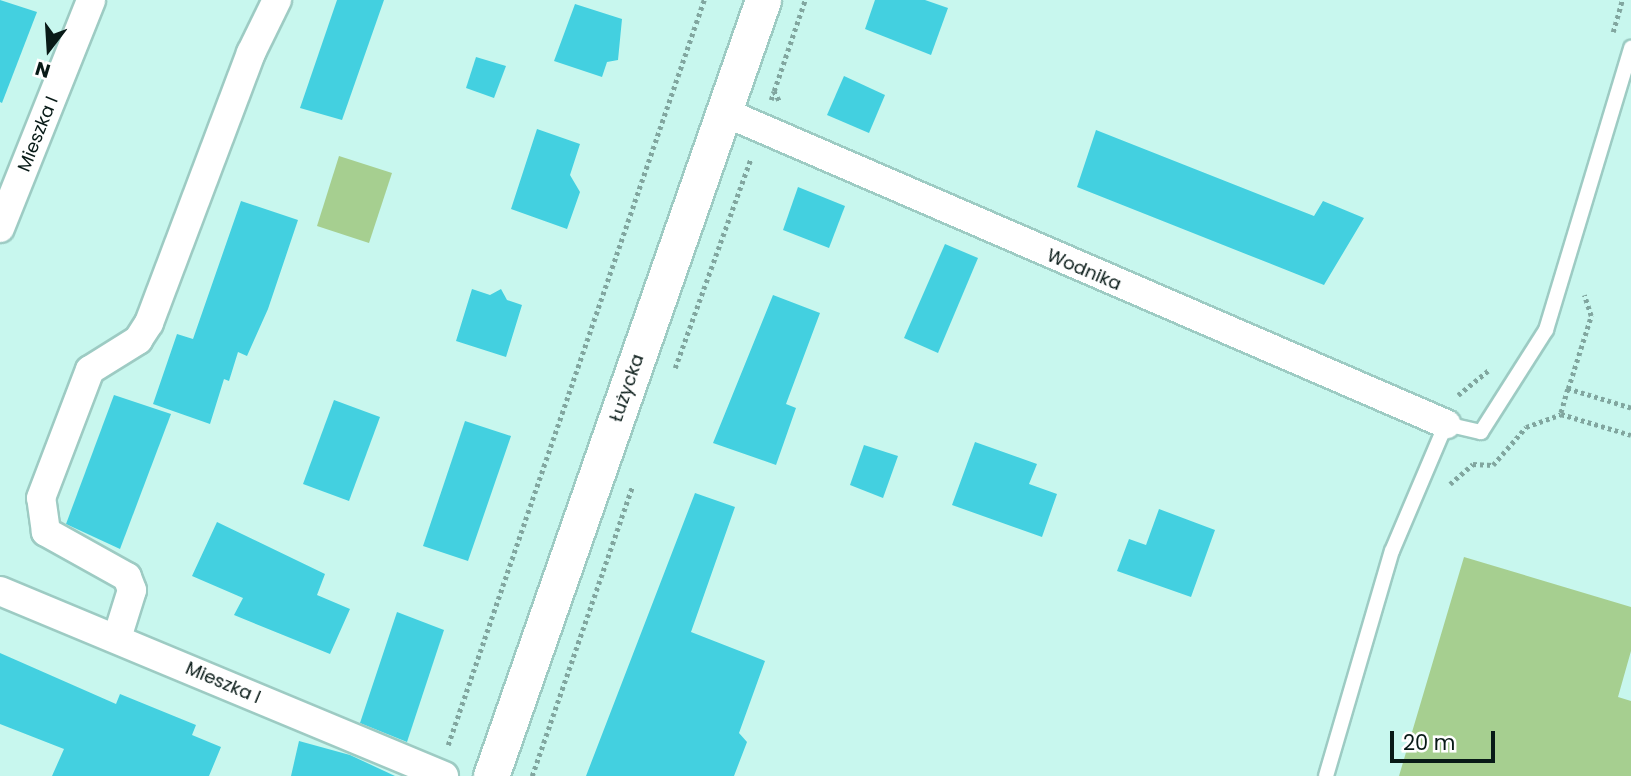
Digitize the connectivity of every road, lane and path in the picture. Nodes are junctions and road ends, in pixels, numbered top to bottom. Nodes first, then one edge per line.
1 (91, 0) edge
2 (277, 0) edge
3 (704, 0) edge
4 (763, 0) edge
5 (805, 0) edge
6 (1622, 0) edge
7 (1610, 40) dead end
8 (1631, 48) edge
9 (774, 91) junction
10 (785, 108) dead end
11 (724, 112) junction
12 (762, 126) junction
13 (761, 155) dead end
14 (751, 158) junction
15 (0, 228) edge
16 (1583, 281) dead end
17 (1495, 361) dead end
18 (672, 374) dead end
19 (1569, 389) junction
20 (1452, 397) dead end
21 (1631, 408) edge
22 (1561, 414) junction
23 (1446, 424) junction
24 (1631, 435) edge
25 (636, 478) dead end
26 (1445, 489) dead end
27 (0, 591) edge
28 (117, 638) junction
29 (441, 775) edge
30 (491, 776) edge
31 (532, 776) edge
32 (1326, 776) edge

1 - 15 street, Mieszka I
2 - 28 street
3 - 29 path
4 - 11 street, Łużycka
5 - 9 path
6 - 7 path
8 - 23 lane
9 - 10 path
9 - 12 path
11 - 12 street, Wodnika
11 - 30 street, Łużycka
12 - 14 path
12 - 23 street, Wodnika
13 - 14 path
14 - 18 path
16 - 19 path
17 - 20 path
19 - 21 path
19 - 22 path
22 - 24 path
22 - 26 path
23 - 32 lane
25 - 31 path
27 - 28 street, Mieszka I
28 - 29 street, Mieszka I

